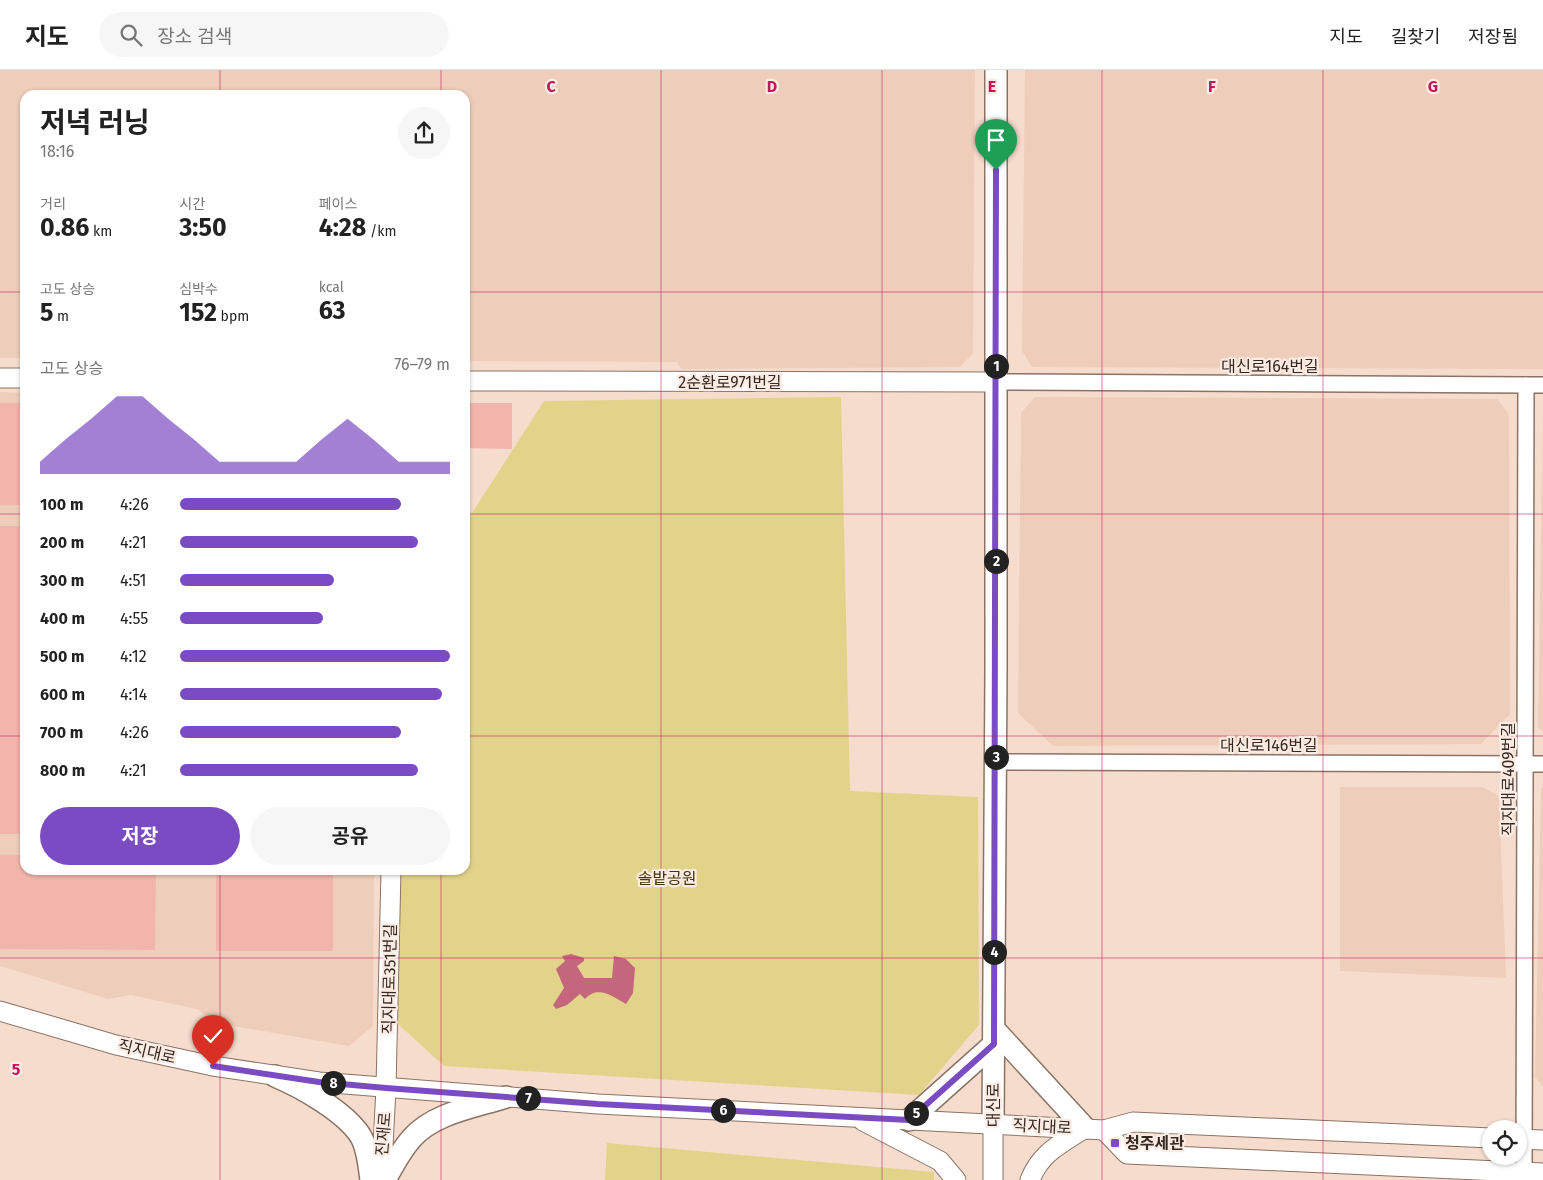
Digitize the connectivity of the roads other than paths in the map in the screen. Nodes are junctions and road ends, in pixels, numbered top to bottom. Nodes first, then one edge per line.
1 (996, 70) edge
2 (0, 378) edge
3 (20, 378) edge
4 (470, 381) edge
5 (996, 382) junction
6 (1526, 385) junction
7 (1543, 385) edge
8 (996, 762) junction
9 (1526, 764) junction
10 (1543, 764) edge
11 (391, 875) edge
12 (0, 1010) edge
13 (994, 1037) junction
14 (276, 1076) junction
15 (386, 1088) junction
16 (506, 1097) junction
17 (852, 1117) junction
18 (909, 1120) junction
19 (1521, 1120) edge
20 (993, 1124) junction
21 (1095, 1129) junction
22 (1482, 1138) edge
23 (1527, 1140) edge
24 (1543, 1140) edge
25 (1523, 1165) edge
26 (1524, 1173) junction
27 (1543, 1173) edge
28 (372, 1180) edge
29 (377, 1180) edge
30 (385, 1180) edge
31 (956, 1180) edge
32 (992, 1180) edge
33 (1030, 1180) edge

1 - 5 main road, 대신로
2 - 3 street
4 - 5 street, 2순환로971번길
5 - 6 street, 대신로164번길
5 - 8 main road, 대신로
6 - 7 street, 대신로164번길
6 - 9 street, 직지대로409번길
8 - 9 street, 대신로146번길
8 - 13 main road, 대신로
9 - 10 street, 대신로146번길
9 - 19 street, 직지대로409번길
11 - 15 street, 직지대로351번길
12 - 14 street, 직지대로
13 - 18 main road
13 - 20 main road, 대신로
13 - 21 main road
14 - 15 street, 직지대로
14 - 28 main road
15 - 16 street, 직지대로
15 - 29 street, 진재로
16 - 17 street, 직지대로
16 - 30 main road
17 - 18 street, 직지대로
17 - 31 street
18 - 20 street, 직지대로
20 - 21 street, 직지대로
20 - 32 street, 대신로
21 - 22 street, 직지대로
21 - 26 street
21 - 33 street
23 - 24 street
25 - 26 street, 직지대로409번길
26 - 27 street

